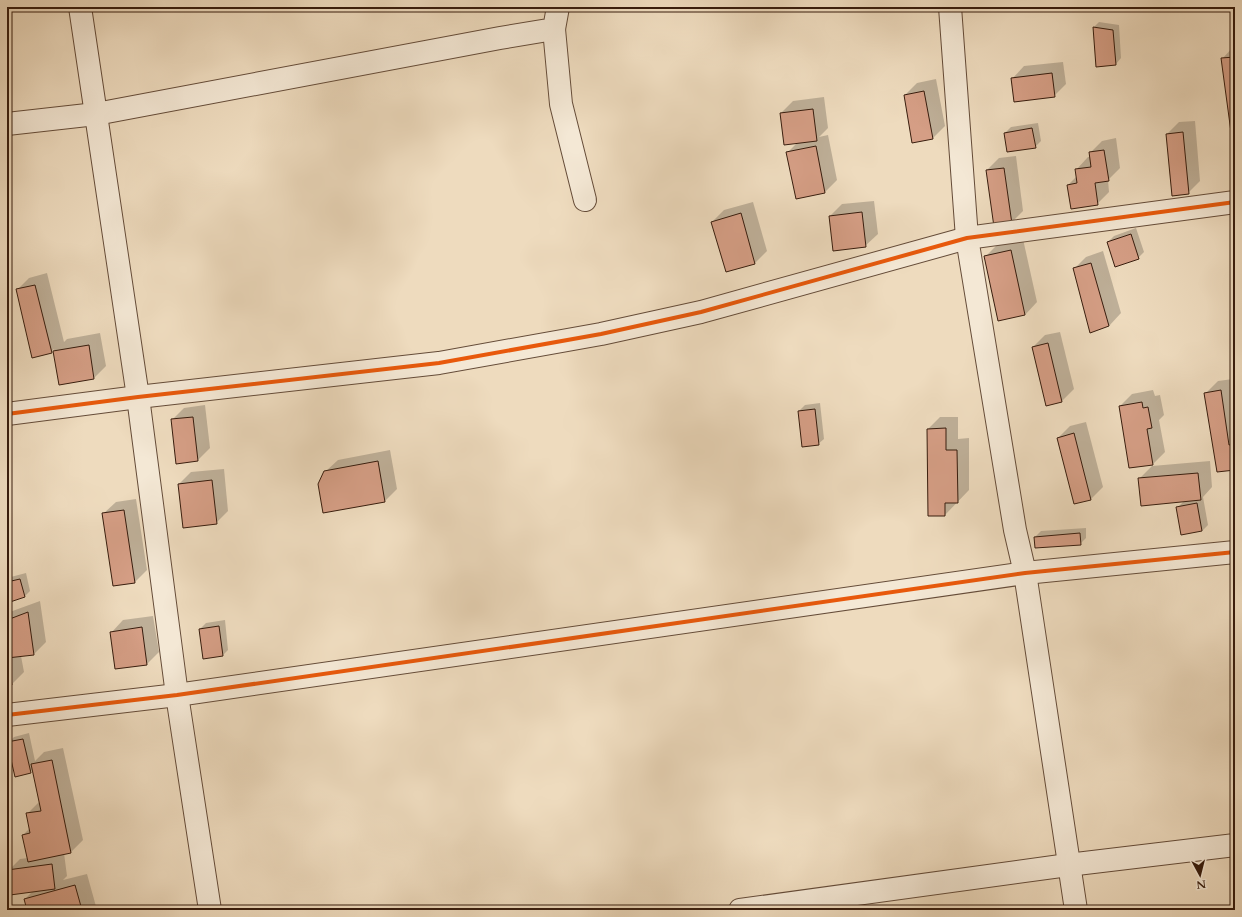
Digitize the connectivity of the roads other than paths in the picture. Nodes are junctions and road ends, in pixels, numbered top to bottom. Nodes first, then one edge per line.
1 (80, 7) edge
2 (558, 7) edge
3 (950, 7) edge
4 (554, 29) junction
5 (96, 114) junction
6 (7, 124) edge
7 (585, 200) dead end
8 (1235, 202) edge
9 (967, 238) junction
10 (138, 397) junction
11 (7, 414) edge
12 (1235, 552) edge
13 (1025, 573) junction
14 (177, 695) junction
15 (7, 715) edge
16 (1235, 845) edge
17 (1068, 865) junction
18 (210, 910) edge
19 (740, 910) edge
20 (1076, 910) edge

1 - 5 street
2 - 4 street
3 - 9 street
4 - 5 street
4 - 7 street
5 - 6 street
5 - 10 street
8 - 9 street
9 - 10 street
9 - 13 street
10 - 11 street
10 - 14 street
12 - 13 street
13 - 14 street
13 - 17 street
14 - 15 street
14 - 18 street
16 - 17 street
17 - 19 street
17 - 20 street

